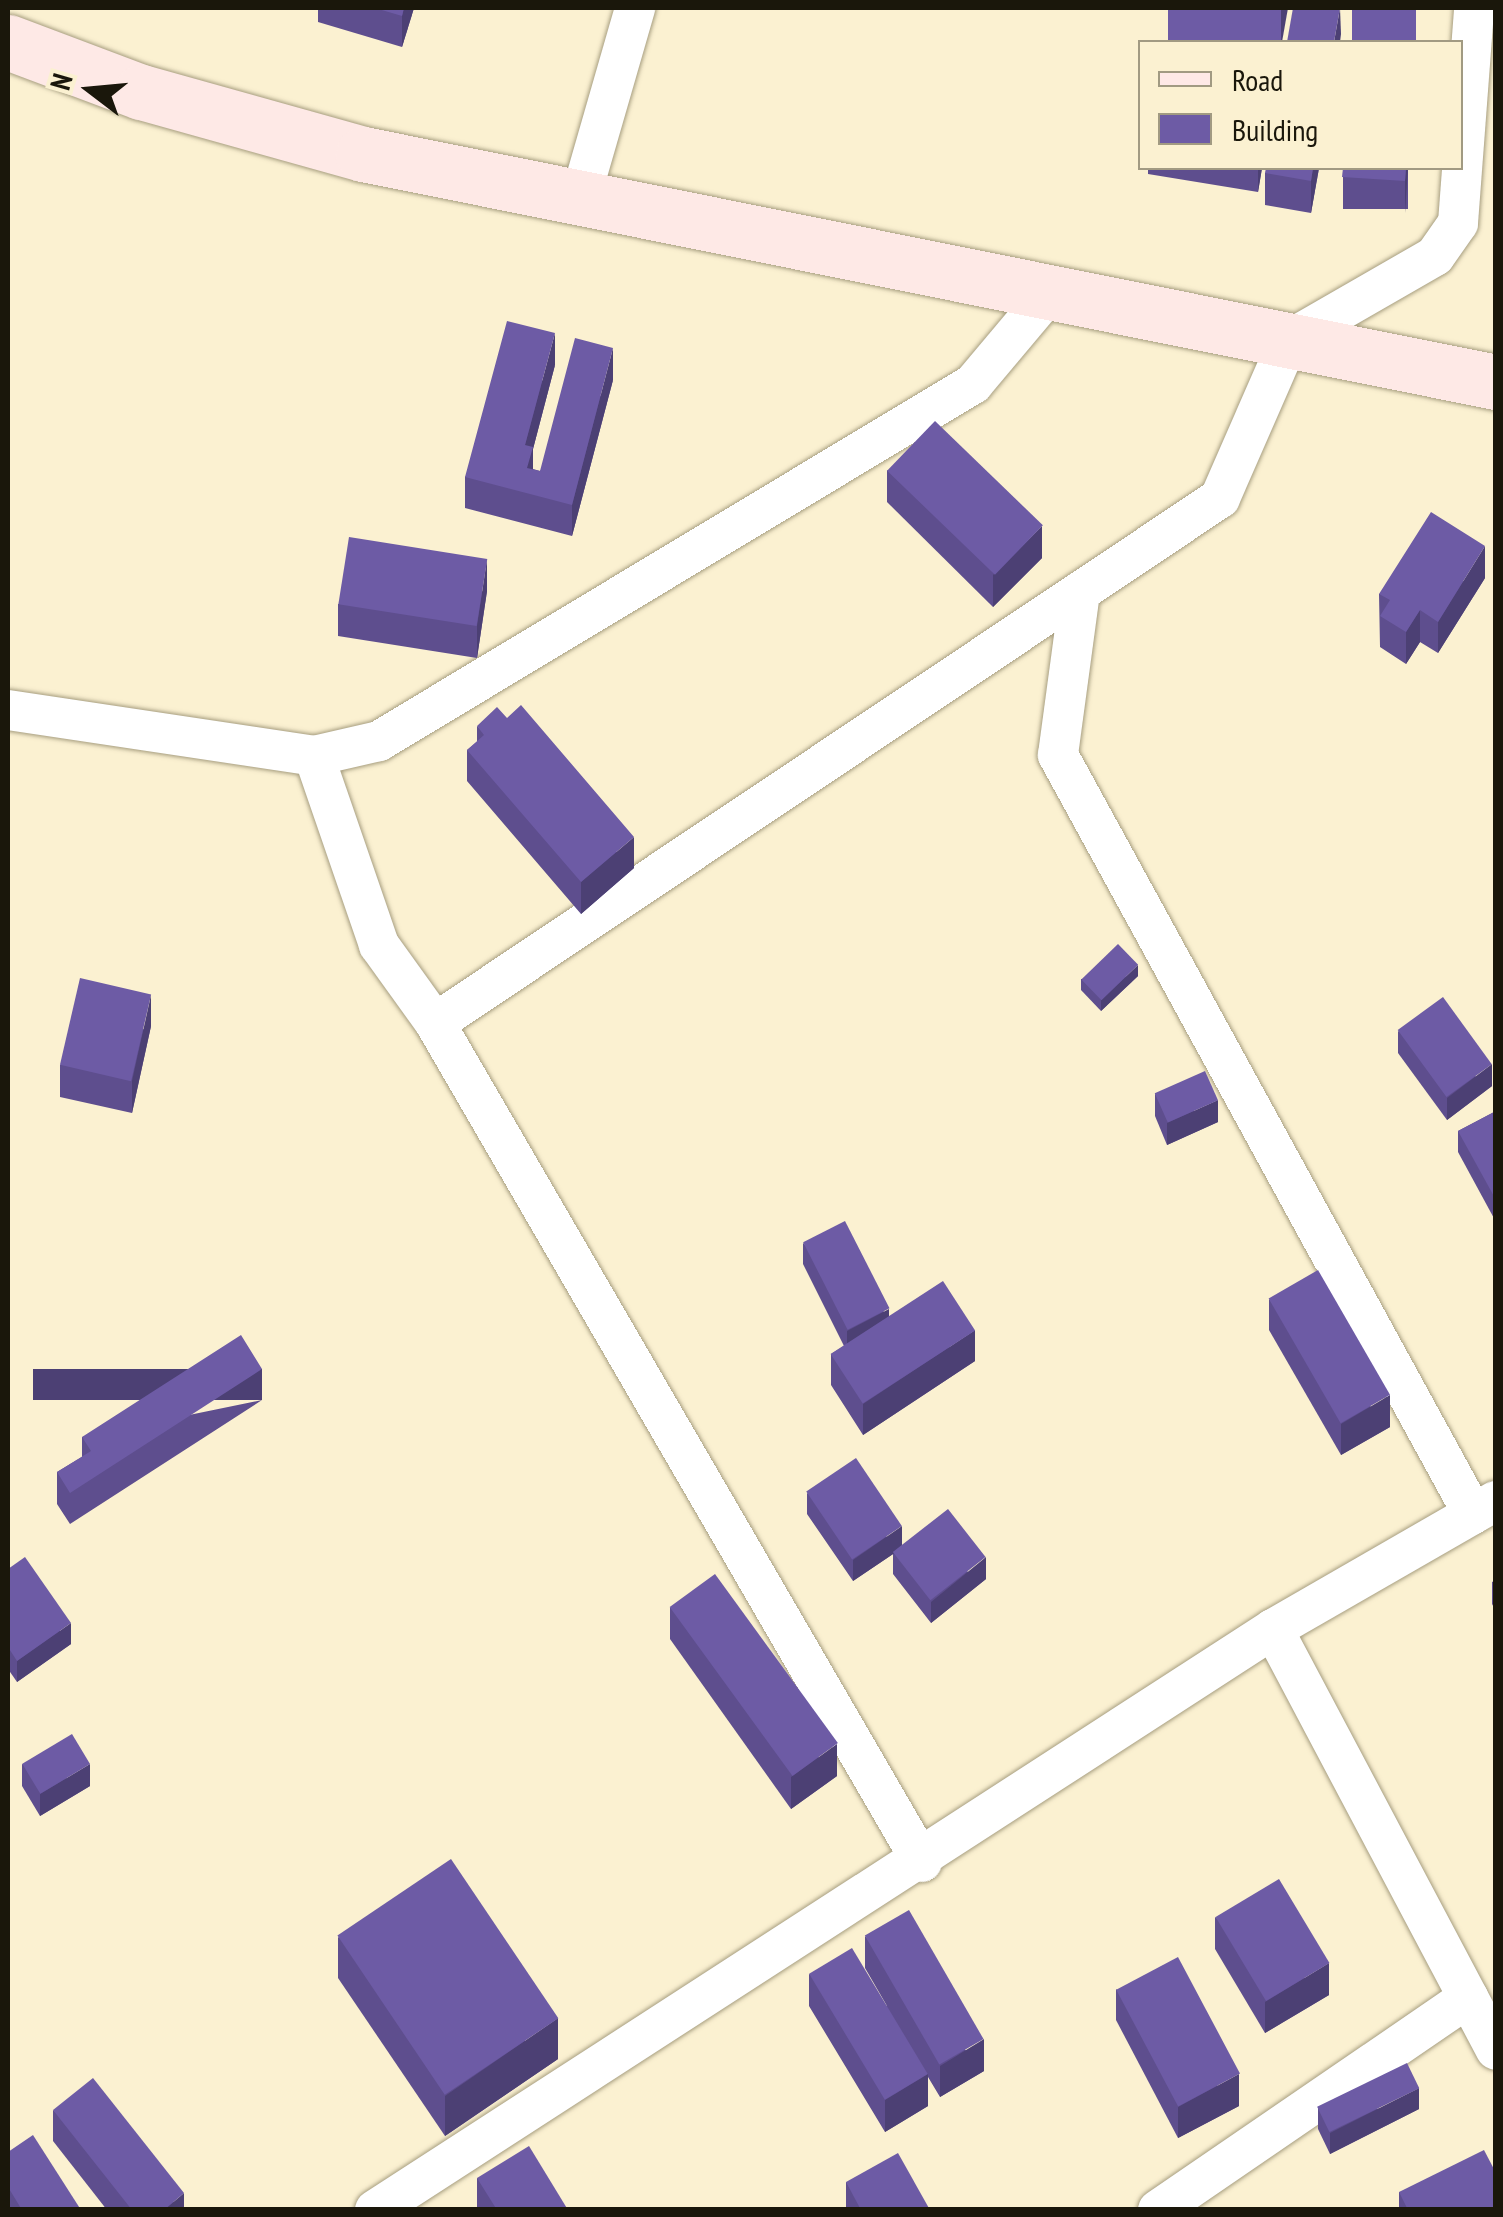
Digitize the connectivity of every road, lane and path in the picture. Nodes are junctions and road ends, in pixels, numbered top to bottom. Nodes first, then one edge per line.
1 (635, 8) edge
2 (1474, 8) edge
3 (8, 42) edge
4 (1463, 156) edge
5 (1462, 170) edge
6 (580, 199) junction
7 (1048, 295) junction
8 (1289, 340) junction
9 (1496, 382) edge
10 (1080, 592) junction
11 (8, 710) edge
12 (314, 756) junction
13 (435, 1022) junction
14 (1484, 1508) edge
15 (1273, 1629) junction
16 (922, 1862) junction
17 (1468, 1998) junction
18 (1496, 2050) edge
19 (375, 2210) edge
20 (1158, 2210) edge

1 - 6 street
2 - 4 street
3 - 6 street
5 - 8 street
6 - 7 street
7 - 8 street
7 - 12 street
8 - 9 street
8 - 10 street
10 - 13 street
10 - 14 street
11 - 12 street
12 - 13 street
13 - 16 street
14 - 15 street
15 - 16 street
15 - 17 street
16 - 19 street
17 - 18 street
17 - 20 street

